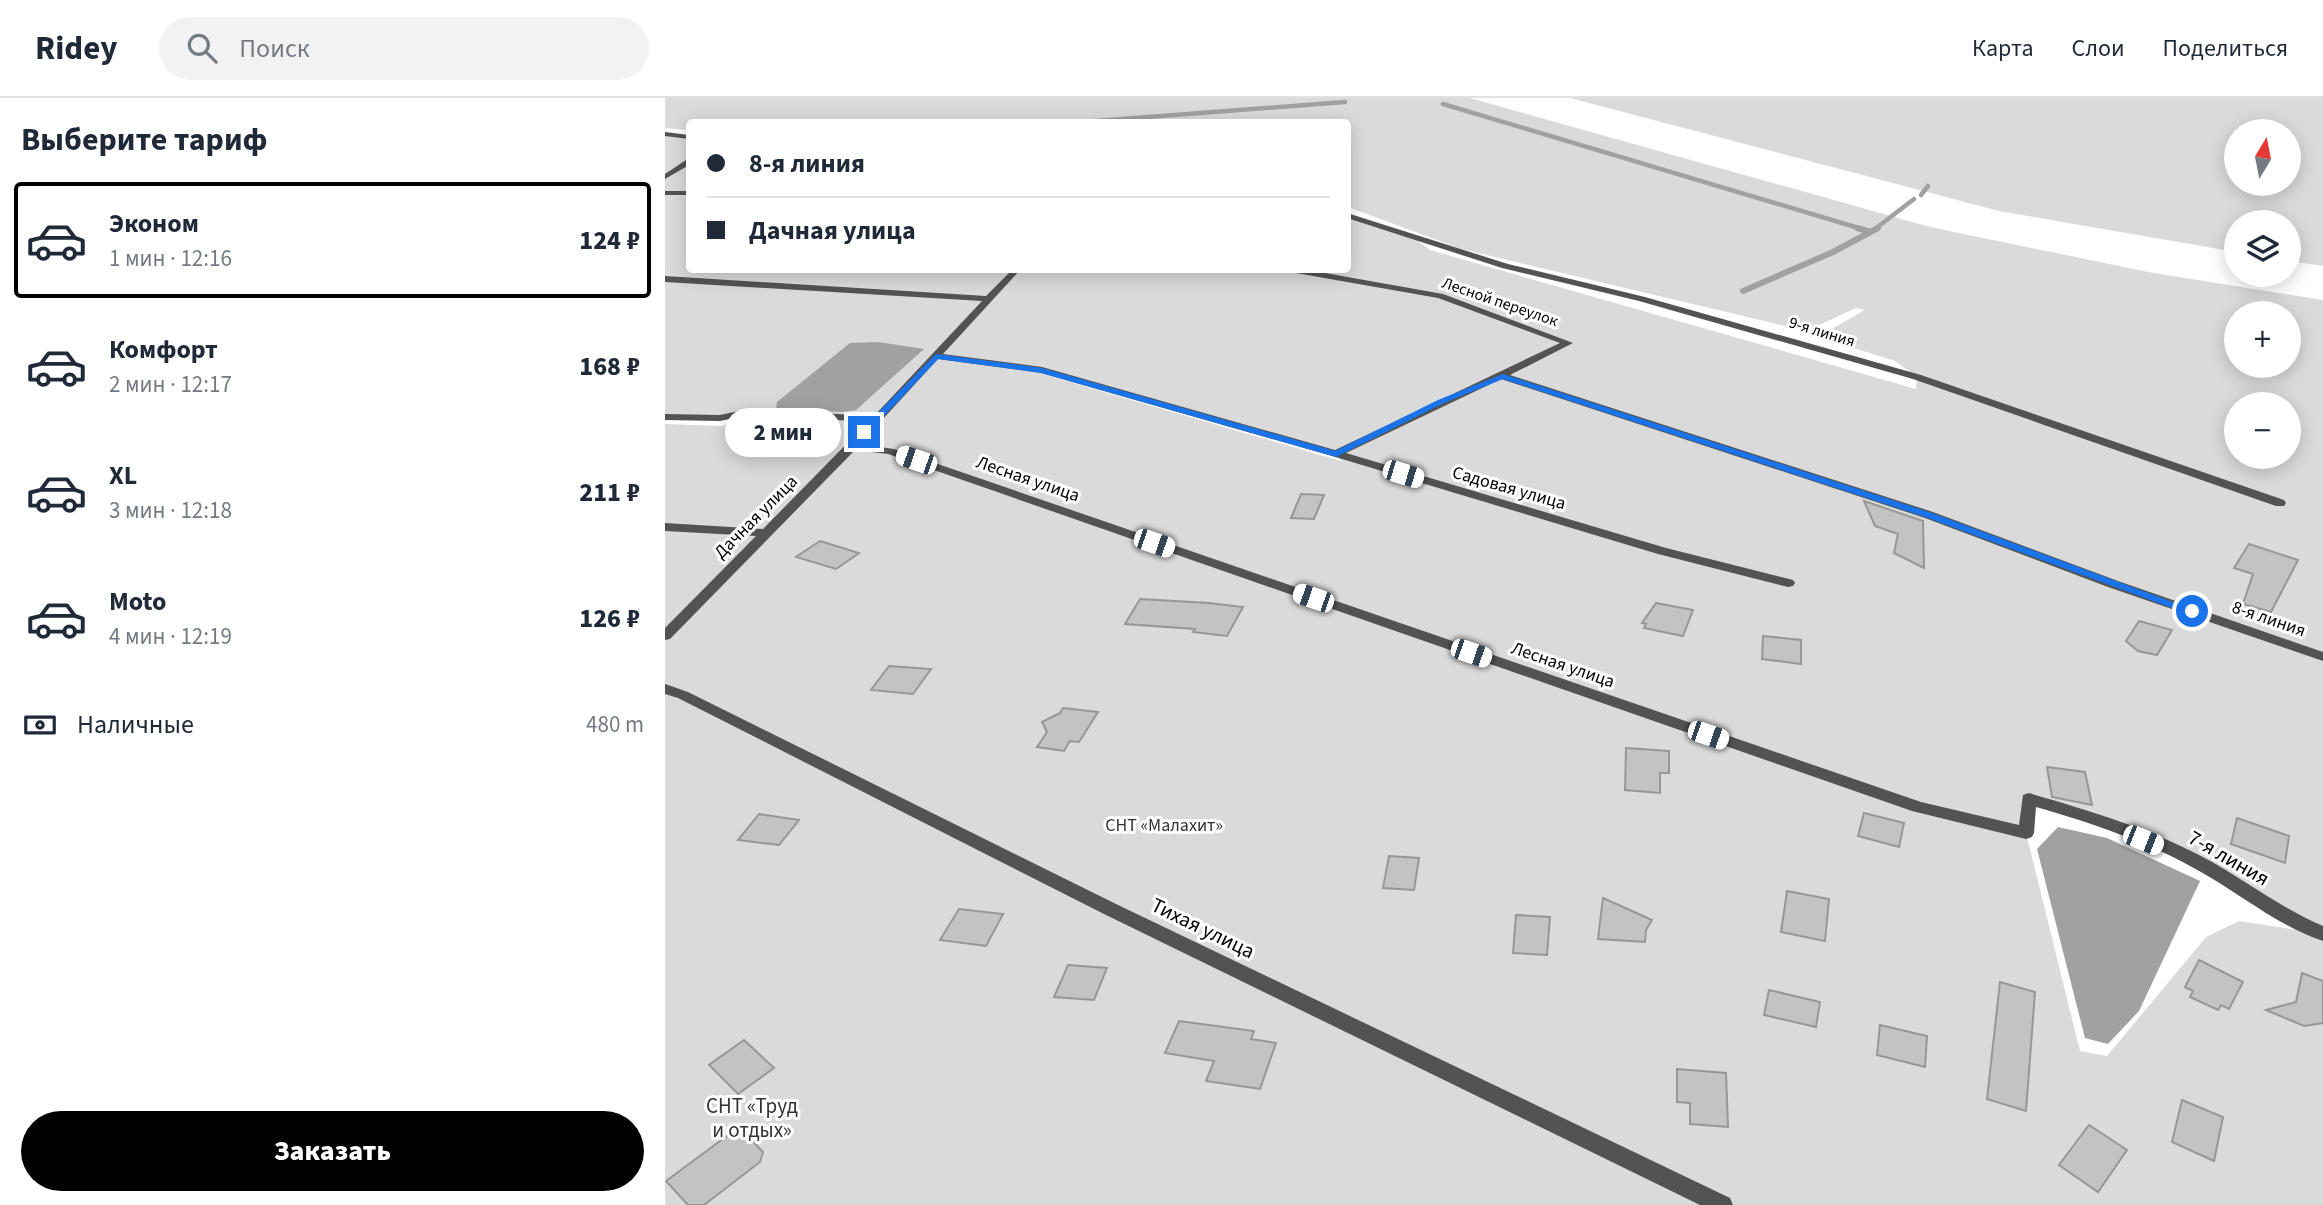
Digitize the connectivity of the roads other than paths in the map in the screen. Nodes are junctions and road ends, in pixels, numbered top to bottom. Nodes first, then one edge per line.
1 (665, 134) edge
2 (686, 137) edge
3 (686, 164) edge
4 (665, 177) edge
5 (665, 193) edge
6 (686, 193) edge
7 (1351, 216) edge
8 (1013, 273) edge
9 (1313, 273) edge
10 (665, 279) edge
11 (987, 299) junction
12 (936, 356) junction
13 (1503, 376) junction
14 (665, 417) edge
15 (876, 419) junction
16 (852, 446) junction
17 (1336, 454) junction
18 (2280, 503) dead end
19 (665, 527) edge
20 (765, 533) junction
21 (1788, 583) dead end
22 (665, 636) edge
23 (2323, 657) edge
24 (665, 689) edge
25 (2029, 799) joint
26 (2323, 934) edge
27 (1722, 1205) edge

1 - 2 street
3 - 4 street
5 - 6 street
7 - 18 street, 9-я линия
8 - 11 street, Дачная улица
9 - 13 street, Лесной переулок
10 - 11 street
11 - 12 street, Дачная улица
12 - 15 street, Дачная улица
12 - 17 street, Садовая улица
13 - 17 street
13 - 23 street, 8-я линия
14 - 15 street
15 - 16 street, Дачная улица
16 - 20 street, Дачная улица
16 - 25 street, Лесная улица
17 - 21 street, Садовая улица
19 - 20 street
20 - 22 street, Дачная улица
24 - 27 street, Тихая улица
25 - 26 street, 7-я линия

